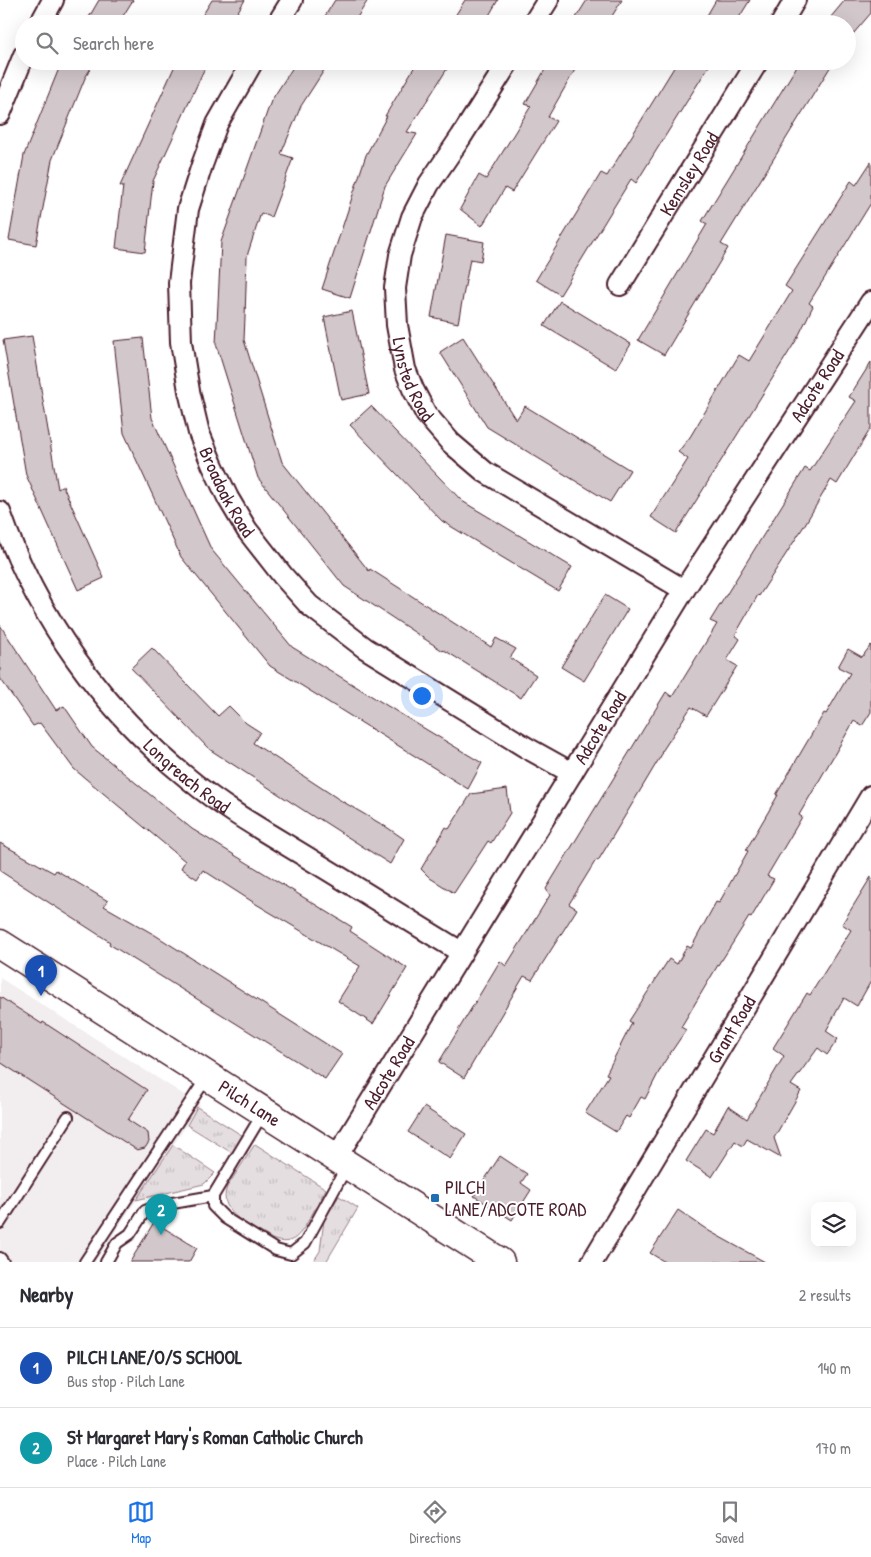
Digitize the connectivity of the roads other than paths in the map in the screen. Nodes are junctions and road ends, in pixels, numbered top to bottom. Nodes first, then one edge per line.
1 (53, 0) edge
2 (292, 0) edge
3 (548, 0) edge
4 (796, 0) edge
5 (45, 15) edge
6 (283, 15) edge
7 (538, 15) edge
8 (787, 15) edge
9 (18, 70) edge
10 (248, 70) edge
11 (503, 70) edge
12 (752, 70) edge
13 (0, 114) edge
14 (620, 285) dead end
15 (871, 302) edge
16 (0, 512) edge
17 (684, 590) junction
18 (572, 773) junction
19 (871, 796) edge
20 (0, 944) edge
21 (461, 952) junction
22 (208, 1076) junction
23 (264, 1112) junction
24 (68, 1117) dead end
25 (341, 1161) junction
26 (213, 1196) junction
27 (0, 1223) edge
28 (0, 1258) edge
29 (3, 1262) edge
30 (85, 1262) edge
31 (106, 1262) edge
32 (500, 1262) edge
33 (592, 1262) edge

1 - 5 street
2 - 6 street
3 - 7 street
4 - 8 street
9 - 13 street
10 - 18 street, Broadoak Road
11 - 17 street, Lynsted Road
12 - 14 street, Kemsley Road
15 - 17 street, Adcote Road
16 - 21 street, Longreach Road
17 - 18 street, Adcote Road
18 - 21 street, Adcote Road
19 - 33 street, Grant Road
20 - 22 street, Pilch Lane
21 - 25 street, Adcote Road
22 - 23 street, Pilch Lane
22 - 30 lane
23 - 25 street, Pilch Lane
23 - 26 lane
24 - 27 lane
25 - 26 lane
25 - 32 street, Pilch Lane
26 - 31 lane
28 - 29 lane

